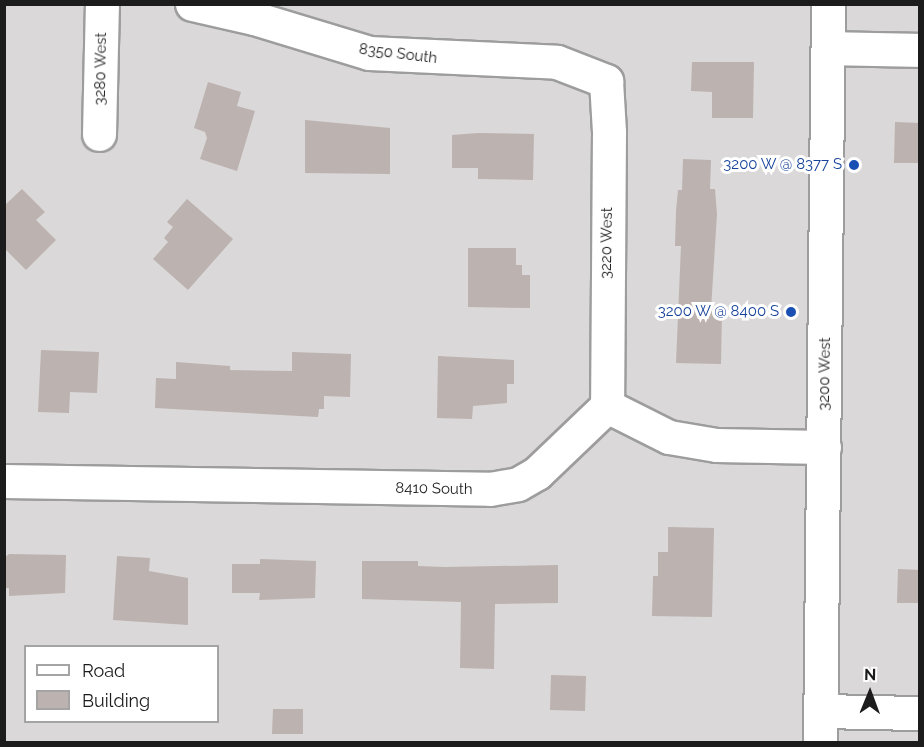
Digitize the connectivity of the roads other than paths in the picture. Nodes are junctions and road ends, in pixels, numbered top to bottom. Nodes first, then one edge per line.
1 (102, 4) edge
2 (192, 4) edge
3 (828, 4) edge
4 (828, 48) junction
5 (920, 50) edge
6 (606, 81) joint
7 (99, 134) dead end
8 (607, 406) junction
9 (824, 447) junction
10 (4, 481) edge
11 (920, 713) edge
12 (821, 727) edge

1 - 7 street, 3280 West
2 - 6 street, 8350 South
3 - 4 street, 3200 West
4 - 5 street
4 - 9 street, 3200 West
6 - 8 street, 3220 West
8 - 9 street
8 - 10 street, 8410 South
9 - 12 street, 3200 West
11 - 12 street

